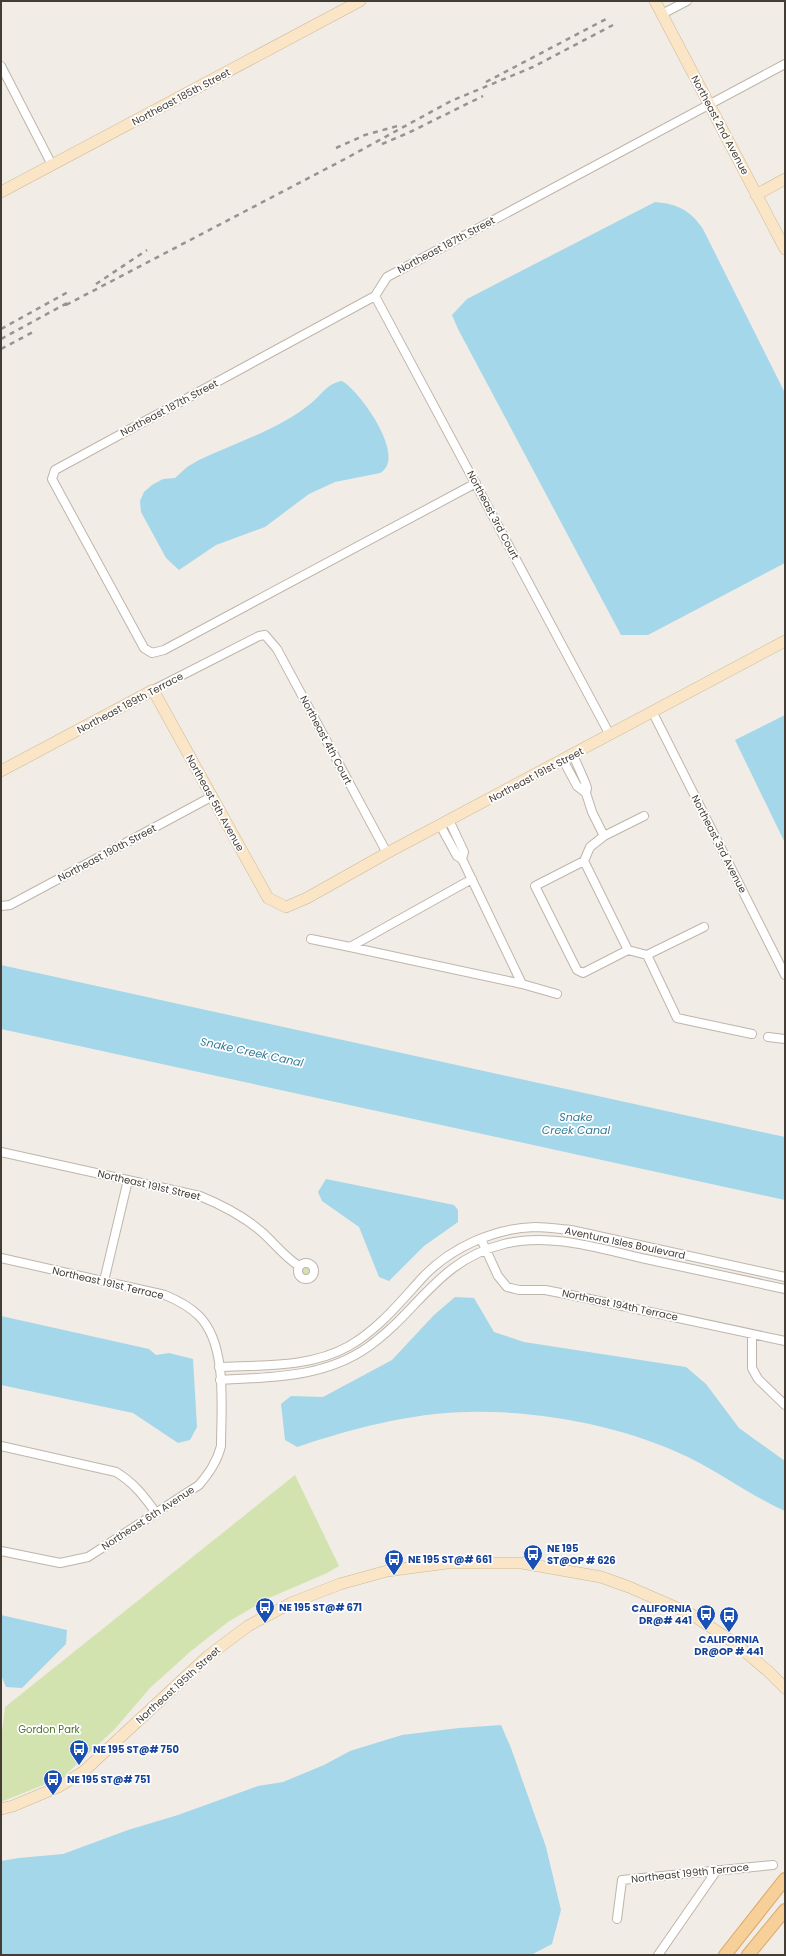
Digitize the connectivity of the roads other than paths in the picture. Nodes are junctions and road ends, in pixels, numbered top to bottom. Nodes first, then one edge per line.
1 (360, 1) edge
2 (655, 1) edge
3 (687, 1) edge
4 (662, 14) junction
5 (785, 64) edge
6 (1, 66) edge
7 (708, 105) junction
8 (52, 165) junction
9 (785, 179) edge
10 (1, 192) edge
11 (756, 195) junction
12 (785, 249) edge
13 (375, 296) junction
14 (476, 483) junction
15 (259, 636) joint
16 (785, 641) edge
17 (153, 690) junction
18 (653, 713) junction
19 (610, 735) junction
20 (573, 755) junction
21 (563, 760) junction
22 (1, 771) edge
23 (586, 793) junction
24 (211, 798) junction
25 (644, 816) dead end
26 (445, 823) junction
27 (604, 836) junction
28 (387, 853) junction
29 (584, 861) junction
30 (472, 879) junction
31 (1, 906) edge
32 (286, 907) joint
33 (704, 927) dead end
34 (311, 939) dead end
35 (350, 947) junction
36 (628, 950) junction
37 (647, 954) junction
38 (785, 975) edge
39 (522, 984) junction
40 (557, 994) dead end
41 (752, 1034) dead end
42 (768, 1037) dead end
43 (785, 1039) edge
44 (1, 1152) edge
45 (128, 1180) junction
46 (481, 1239) junction
47 (486, 1250) junction
48 (1, 1258) edge
49 (299, 1266) dead end
50 (785, 1277) edge
51 (104, 1281) junction
52 (785, 1289) edge
53 (752, 1335) junction
54 (785, 1341) edge
55 (216, 1348) joint
56 (219, 1367) junction
57 (220, 1380) junction
58 (785, 1405) edge
59 (1, 1446) edge
60 (156, 1513) junction
61 (1, 1551) edge
62 (785, 1688) edge
63 (1, 1809) edge
64 (773, 1865) dead end
65 (717, 1870) junction
66 (785, 1879) edge
67 (785, 1910) edge
68 (617, 1919) dead end
69 (658, 1955) edge
70 (725, 1955) edge
71 (748, 1955) edge

1 - 8 street, Northeast 185th Street
2 - 4 street, Northeast 2nd Avenue
3 - 4 street
4 - 7 street, Northeast 2nd Avenue
5 - 7 street, Northeast 187th Street
6 - 8 street
7 - 11 street, Northeast 2nd Avenue
7 - 13 street, Northeast 187th Street
8 - 10 street, Northeast 185th Street
9 - 11 street
11 - 12 street, Northeast 2nd Avenue
13 - 14 street, Northeast 3rd Court
13 - 14 street, Northeast 187th Street
14 - 19 street, Northeast 3rd Court
15 - 17 street, Northeast 189th Terrace
15 - 28 street, Northeast 4th Court
16 - 18 street, Northeast 191st Street
17 - 22 street, Northeast 189th Terrace
17 - 24 street, Northeast 5th Avenue
18 - 19 street, Northeast 191st Street
18 - 38 street, Northeast 3rd Avenue
19 - 20 street, Northeast 191st Street
20 - 21 street, Northeast 191st Street
20 - 23 street
21 - 23 street
21 - 26 street, Northeast 191st Street
23 - 27 street
24 - 31 street, Northeast 190th Street
24 - 32 street, Northeast 5th Avenue
25 - 27 street
26 - 28 street, Northeast 191st Street
26 - 30 street
27 - 29 street
28 - 32 street, Northeast 191st Street
29 - 36 street
29 - 36 street
30 - 35 street
30 - 39 street
33 - 37 street
34 - 35 street
35 - 39 street
36 - 37 street
37 - 41 street
39 - 40 street
42 - 43 street
44 - 45 street, Northeast 191st Street
45 - 49 street, Northeast 191st Street
45 - 51 street
46 - 47 street, Northeast 194th Terrace
46 - 50 street, Aventura Isles Boulevard
46 - 56 street, Aventura Isles Boulevard
47 - 52 street, Aventura Isles Boulevard
47 - 53 street, Northeast 194th Terrace
47 - 57 street, Aventura Isles Boulevard
48 - 51 street, Northeast 191st Terrace
51 - 55 street, Northeast 191st Terrace
53 - 54 street, Northeast 194th Terrace
53 - 58 street
55 - 56 street, Northeast 6th Avenue
56 - 57 street, Northeast 6th Avenue
57 - 60 street, Northeast 6th Avenue
59 - 60 street
60 - 61 street, Northeast 6th Avenue
62 - 63 street, Northeast 195th Street
64 - 65 street, Northeast 199th Terrace
65 - 68 street, Northeast 199th Terrace
65 - 69 street
66 - 70 main road
67 - 71 main road

